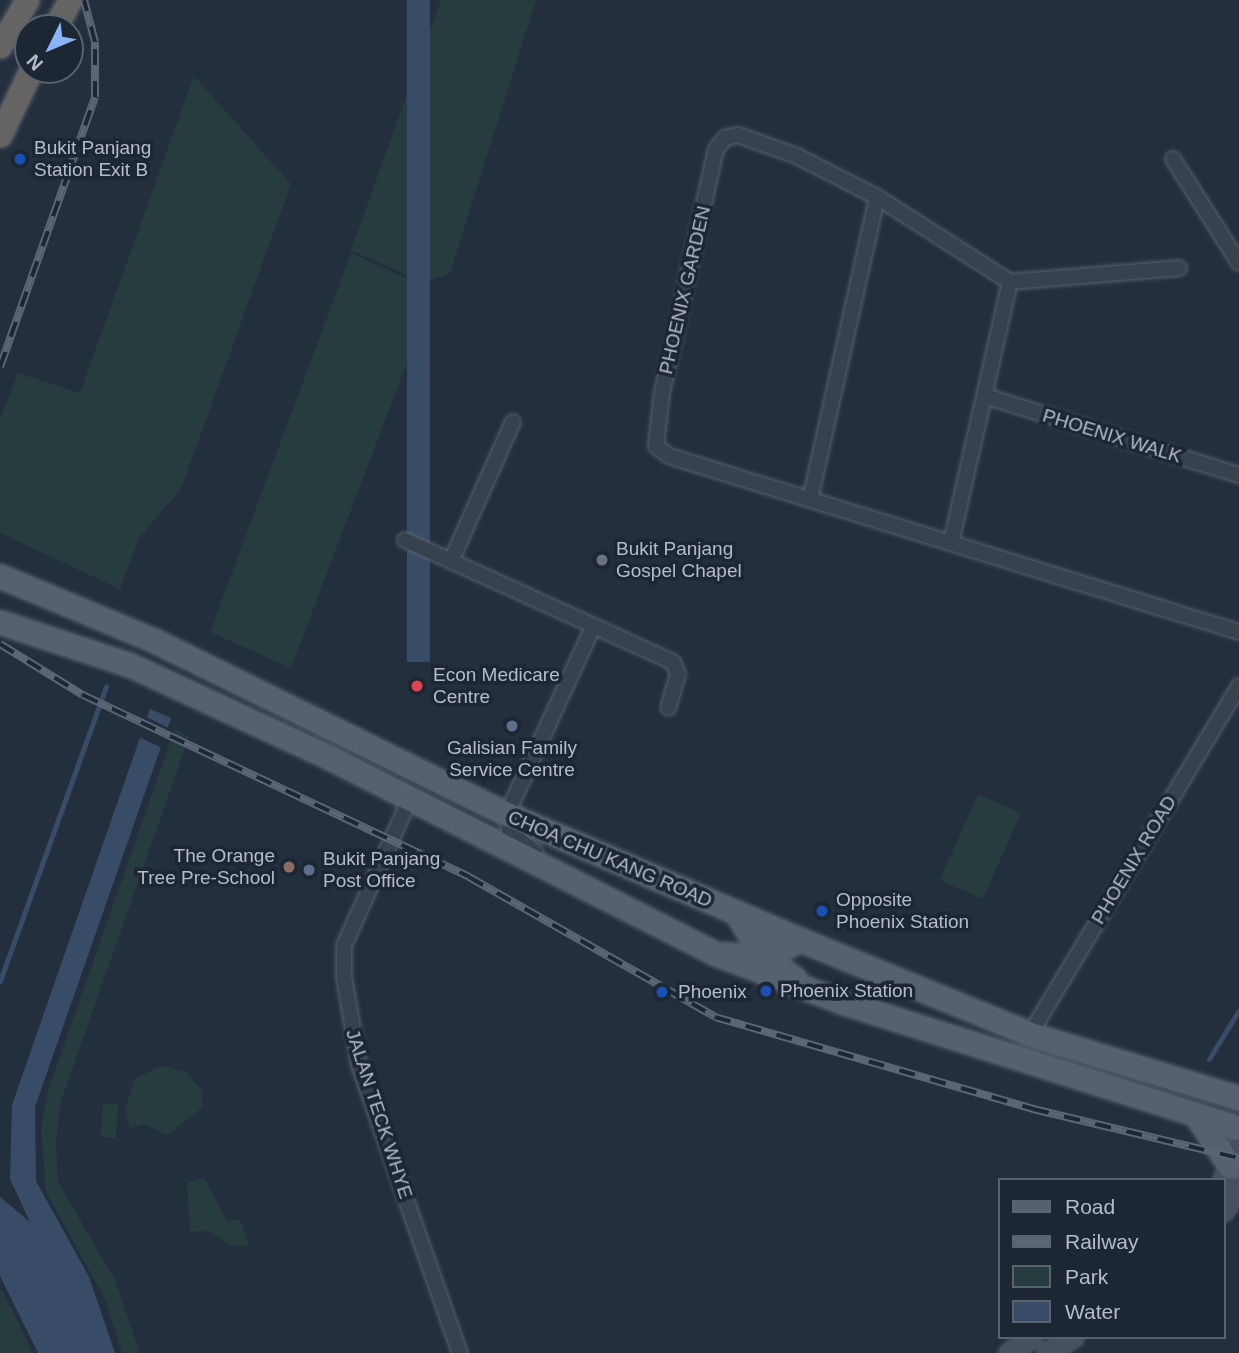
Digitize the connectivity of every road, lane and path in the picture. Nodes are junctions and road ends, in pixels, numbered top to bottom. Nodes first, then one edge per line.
1 (27, 0) edge
2 (0, 46) edge
3 (24, 84) edge
4 (0, 135) edge
5 (1173, 159) dead end
6 (877, 197) junction
7 (1239, 263) edge
8 (1179, 268) dead end
9 (1010, 282) junction
10 (985, 396) junction
11 (513, 422) dead end
12 (1239, 475) edge
13 (810, 500) junction
14 (405, 540) dead end
15 (951, 543) junction
16 (451, 561) junction
17 (0, 576) edge
18 (0, 622) edge
19 (593, 626) junction
20 (1239, 632) edge
21 (1239, 687) edge
22 (668, 708) dead end
23 (411, 796) junction
24 (507, 814) junction
25 (552, 867) junction
26 (733, 912) junction
27 (801, 940) junction
28 (714, 953) junction
29 (805, 988) junction
30 (1030, 1034) junction
31 (1239, 1098) edge
32 (1191, 1110) junction
33 (1239, 1128) edge
34 (1233, 1169) edge
35 (1225, 1203) edge
36 (1029, 1339) edge
37 (1070, 1339) edge
38 (460, 1353) edge
39 (1009, 1353) edge
40 (1047, 1353) edge

1 - 2 highway
3 - 4 highway
5 - 7 street
6 - 9 street, PHOENIX GARDEN
6 - 13 street
6 - 13 street, PHOENIX GARDEN
8 - 9 street
9 - 10 street
10 - 12 street, PHOENIX WALK
10 - 15 street
11 - 16 street
13 - 15 street, PHOENIX GARDEN
14 - 16 street
15 - 20 street, PHOENIX GARDEN
16 - 19 street
17 - 24 main road, CHOA CHU KANG ROAD
18 - 23 main road, CHOA CHU KANG ROAD
19 - 22 street
19 - 24 street
21 - 30 street, PHOENIX ROAD
23 - 25 main road, CHOA CHU KANG ROAD
23 - 38 street, JALAN TECK WHYE
24 - 25 street
24 - 26 main road, CHOA CHU KANG ROAD
25 - 28 main road, CHOA CHU KANG ROAD
26 - 27 main road, CHOA CHU KANG ROAD
26 - 28 main road
27 - 29 main road
27 - 30 main road, CHOA CHU KANG ROAD
28 - 29 main road, CHOA CHU KANG ROAD
29 - 32 main road, CHOA CHU KANG ROAD
30 - 31 main road, CHOA CHU KANG ROAD
32 - 33 main road, CHOA CHU KANG ROAD
32 - 34 main road
34 - 35 main road
36 - 39 main road
37 - 40 main road

